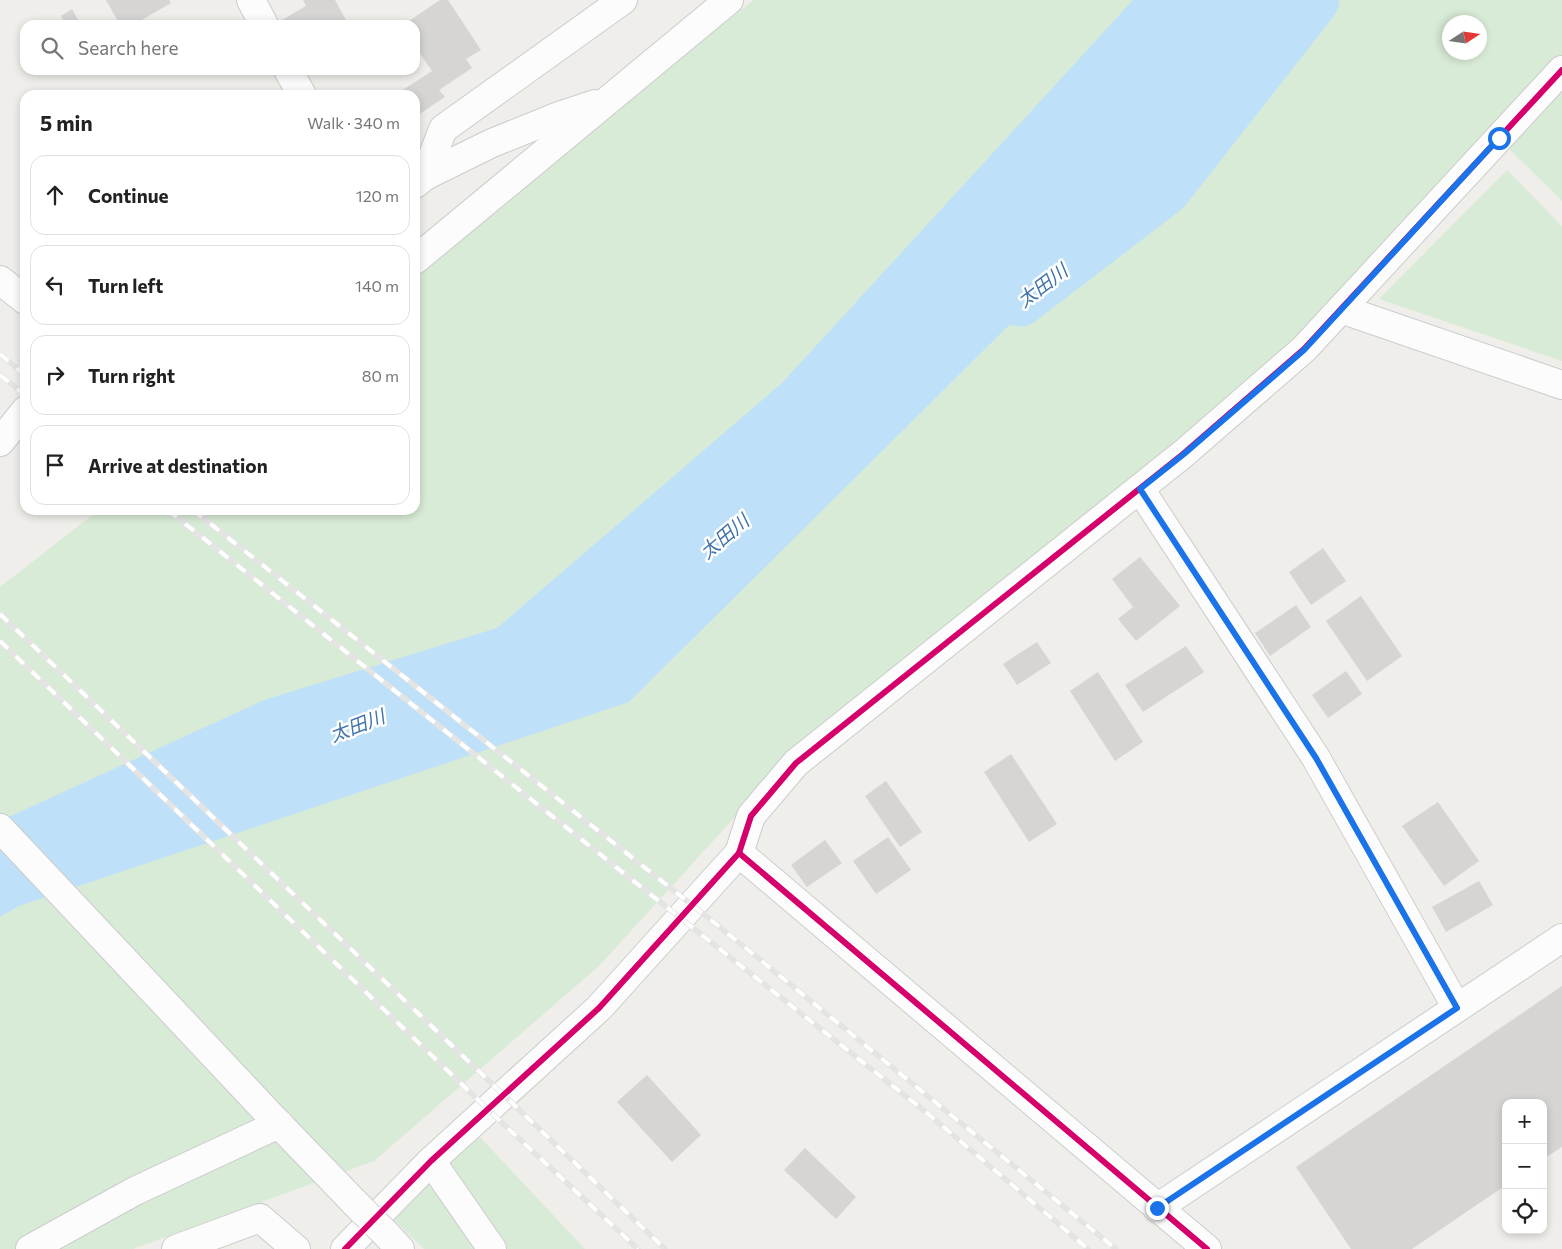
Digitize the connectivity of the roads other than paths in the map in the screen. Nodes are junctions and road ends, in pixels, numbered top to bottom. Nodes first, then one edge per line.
1 (251, 0) edge
2 (623, 0) edge
3 (729, 0) edge
4 (261, 20) edge
5 (1562, 70) edge
6 (291, 75) edge
7 (299, 90) edge
8 (610, 99) junction
9 (420, 180) edge
10 (420, 256) edge
11 (0, 280) edge
12 (20, 296) edge
13 (1341, 309) junction
14 (1562, 385) edge
15 (20, 417) edge
16 (0, 442) edge
17 (1140, 489) junction
18 (0, 828) edge
19 (739, 852) junction
20 (1562, 938) edge
21 (1457, 1008) junction
22 (275, 1120) junction
23 (431, 1161) junction
24 (1157, 1208) junction
25 (394, 1242) edge
26 (38, 1246) edge
27 (176, 1249) edge
28 (296, 1249) edge
29 (345, 1249) edge
30 (492, 1249) edge
31 (1207, 1249) edge

1 - 4 street
2 - 9 street
3 - 8 street
5 - 13 street
6 - 7 street
8 - 9 street
8 - 10 street
11 - 12 street
13 - 14 street
13 - 17 street
15 - 16 street
17 - 19 street
17 - 21 street
18 - 22 street
19 - 23 street
19 - 24 street
20 - 21 street
21 - 24 street
22 - 25 street, bridge
22 - 26 street
23 - 29 street
23 - 30 street
24 - 31 street
27 - 28 street

